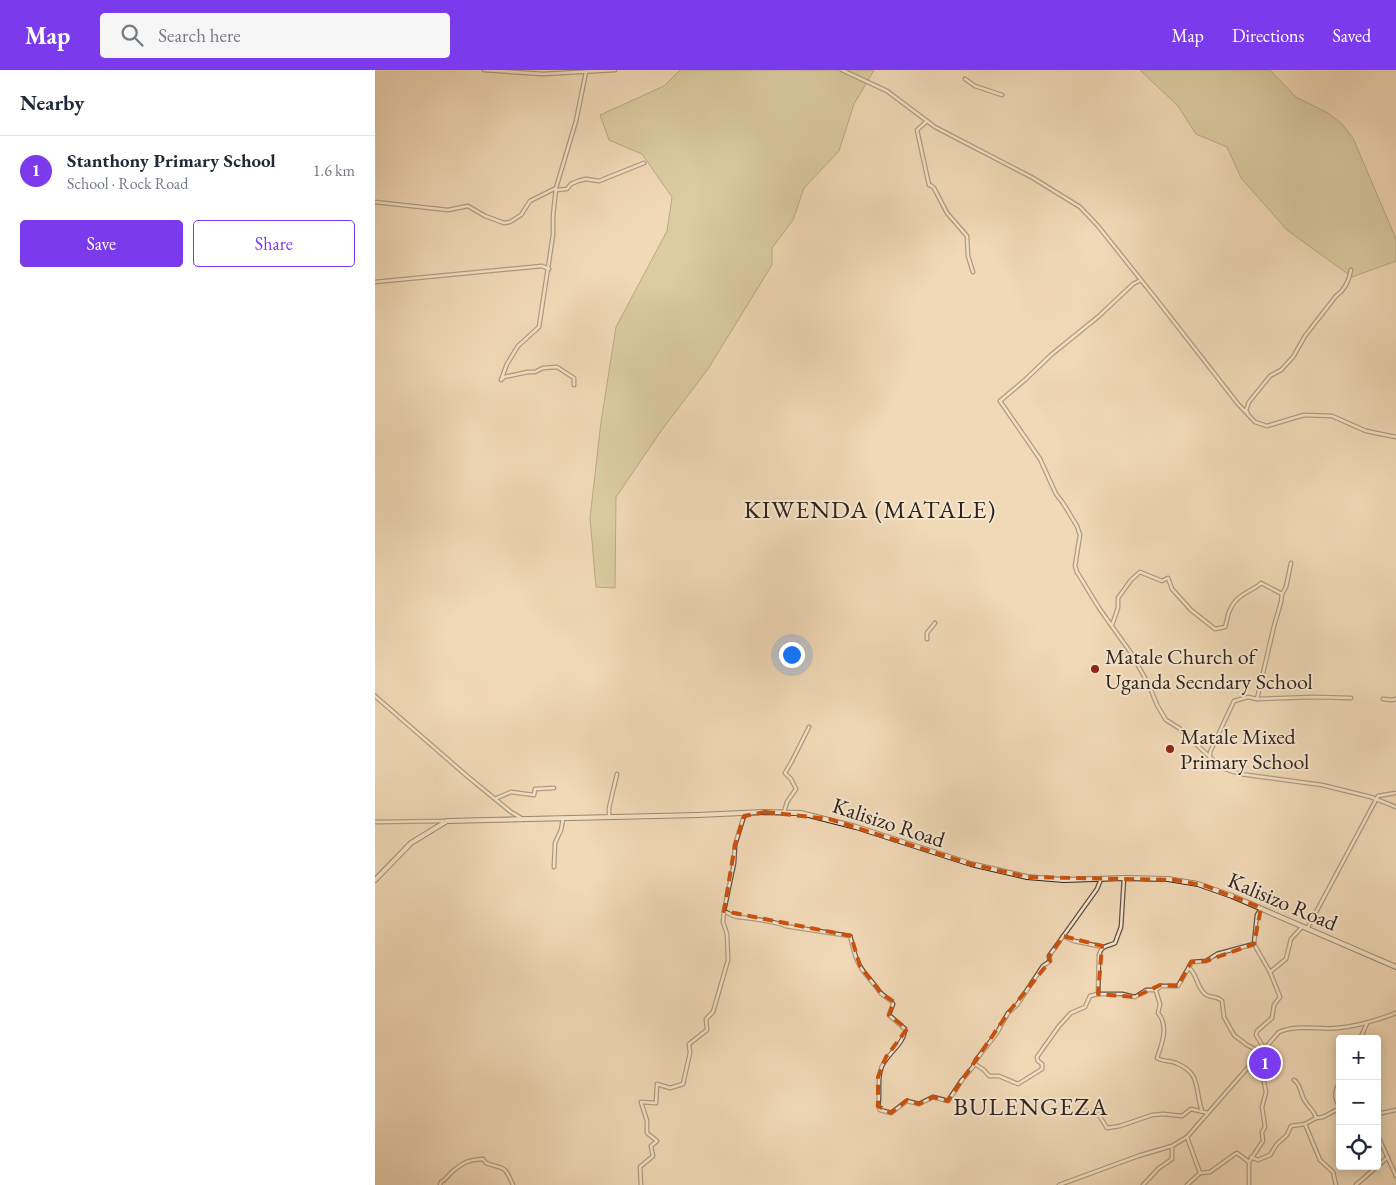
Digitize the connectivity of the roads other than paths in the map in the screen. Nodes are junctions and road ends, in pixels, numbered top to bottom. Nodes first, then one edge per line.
1 (484, 70) edge
2 (615, 70) edge
3 (842, 70) edge
4 (586, 72) junction
5 (965, 79) dead end
6 (1002, 95) dead end
7 (927, 122) junction
8 (644, 163) dead end
9 (557, 190) junction
10 (375, 202) edge
11 (549, 269) junction
12 (1351, 270) dead end
13 (973, 272) dead end
14 (1141, 280) junction
15 (375, 282) edge
16 (573, 385) dead end
17 (1249, 417) junction
18 (1396, 437) edge
19 (1291, 562) dead end
20 (1282, 594) junction
21 (935, 623) dead end
22 (1112, 625) junction
23 (927, 639) dead end
24 (375, 696) edge
25 (1351, 698) dead end
26 (1257, 699) junction
27 (1383, 699) dead end
28 (1396, 699) edge
29 (809, 727) dead end
30 (1209, 757) junction
31 (617, 774) dead end
32 (554, 788) dead end
33 (1396, 794) edge
34 (495, 799) junction
35 (1376, 799) junction
36 (1396, 807) edge
37 (511, 812) junction
38 (752, 812) junction
39 (785, 812) junction
40 (609, 816) junction
41 (511, 818) junction
42 (521, 818) junction
43 (563, 818) junction
44 (447, 821) junction
45 (375, 822) edge
46 (554, 867) dead end
47 (1124, 878) junction
48 (1101, 879) junction
49 (375, 880) edge
50 (1261, 908) junction
51 (724, 911) junction
52 (1305, 928) junction
53 (1063, 936) junction
54 (1253, 944) junction
55 (1103, 947) junction
56 (1396, 967) edge
57 (1189, 968) junction
58 (1270, 972) junction
59 (1156, 990) junction
60 (1098, 994) junction
61 (1396, 1013) edge
62 (1367, 1023) junction
63 (1362, 1035) edge
64 (1264, 1048) junction
65 (1261, 1052) junction
66 (1254, 1060) junction
67 (975, 1064) junction
68 (1294, 1080) dead end
69 (1081, 1109) dead end
70 (1336, 1109) edge
71 (1396, 1110) edge
72 (1202, 1111) junction
73 (1208, 1113) junction
74 (1381, 1113) edge
75 (1316, 1118) junction
76 (1305, 1124) junction
77 (1187, 1137) junction
78 (1381, 1142) edge
79 (1172, 1146) junction
80 (1251, 1157) junction
81 (1388, 1157) junction
82 (1249, 1162) junction
83 (1200, 1173) junction
84 (1396, 1176) edge
85 (440, 1185) edge
86 (513, 1185) edge
87 (641, 1185) edge
88 (1059, 1185) edge
89 (1143, 1185) edge
90 (1187, 1185) edge
91 (1249, 1185) edge
92 (1336, 1185) edge
93 (1356, 1185) edge

1 - 4 street
2 - 4 street
3 - 7 street
4 - 9 street
5 - 6 street
7 - 13 street
7 - 14 street
8 - 9 street
9 - 10 street
9 - 11 street
11 - 15 street
11 - 16 street
12 - 17 street
14 - 17 street
14 - 22 street
17 - 18 street
19 - 20 street
20 - 22 street
20 - 26 street
21 - 23 street
22 - 30 street
24 - 34 street
25 - 26 street
26 - 30 street
27 - 28 street
29 - 39 street
30 - 35 street
31 - 40 street
32 - 34 street
33 - 35 street
34 - 37 street
35 - 36 street
35 - 52 street
37 - 41 street
37 - 42 street
38 - 39 street, Kalisizo Road
38 - 40 street, Kalisizo Road
38 - 51 street
39 - 48 street, Kalisizo Road
40 - 43 street, Kalisizo Road
41 - 42 street, Kalisizo Road
41 - 44 street, Kalisizo Road
42 - 43 street, Kalisizo Road
43 - 46 street
44 - 45 street
44 - 49 street, Kalisizo Road
47 - 48 street, Kalisizo Road
47 - 50 street, Kalisizo Road
47 - 55 street
48 - 53 street
50 - 52 street, Kalisizo Road
50 - 54 street
51 - 67 street
51 - 87 street
52 - 56 street, Kalisizo Road
52 - 58 street
53 - 55 street
53 - 67 street
54 - 57 street
54 - 58 street
55 - 60 street
57 - 59 street
57 - 65 street
58 - 64 street
59 - 60 street
59 - 72 street
60 - 67 street
61 - 62 street
62 - 63 street
62 - 64 street
64 - 65 street
65 - 66 street
66 - 73 street
66 - 80 street
68 - 75 street
69 - 72 street
70 - 75 street
71 - 74 street
72 - 73 street
73 - 77 street
75 - 76 street
76 - 80 street
76 - 92 street
77 - 79 street
77 - 83 street
78 - 81 street
79 - 88 street
79 - 89 street
80 - 82 street
81 - 84 street
81 - 93 street
82 - 83 street
82 - 91 street
83 - 90 street
85 - 86 street

